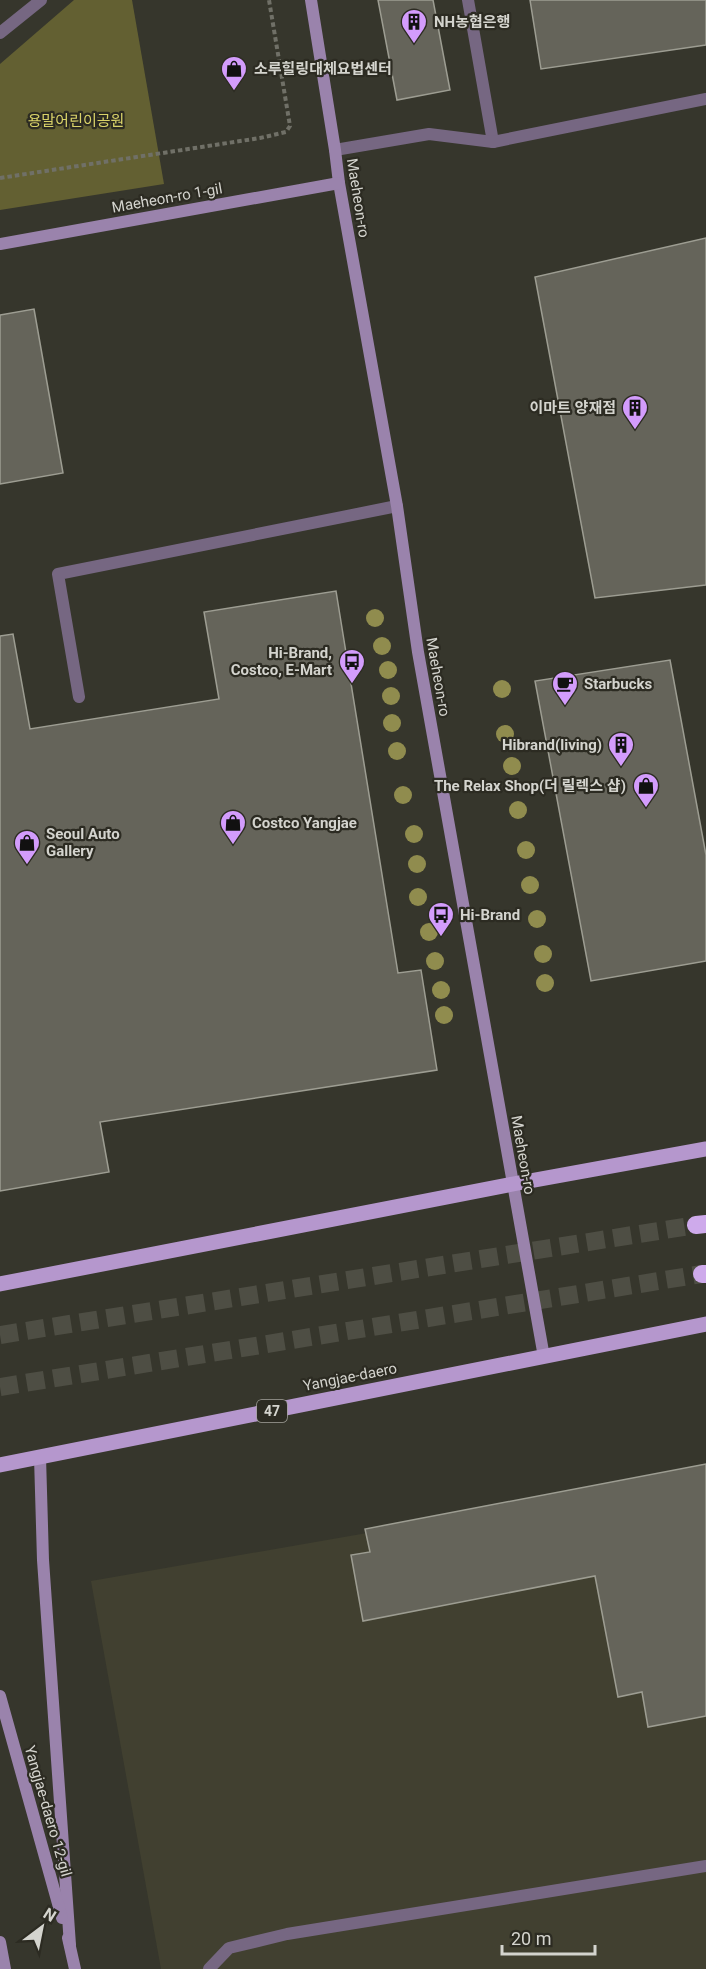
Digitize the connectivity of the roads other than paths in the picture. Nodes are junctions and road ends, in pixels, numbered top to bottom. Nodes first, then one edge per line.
1 (41, 0) edge
2 (311, 0) edge
3 (468, 0) edge
4 (0, 33) edge
5 (706, 99) edge
6 (493, 142) junction
7 (335, 150) junction
8 (339, 183) junction
9 (0, 244) edge
10 (397, 506) junction
11 (79, 697) dead end
12 (706, 1149) edge
13 (513, 1184) junction
14 (0, 1284) edge
15 (706, 1324) edge
16 (544, 1357) junction
17 (40, 1457) junction
18 (0, 1465) edge
19 (0, 1696) edge
20 (706, 1866) edge
21 (0, 1942) edge
22 (70, 1945) junction
23 (5, 1969) edge
24 (75, 1969) edge
25 (209, 1969) edge

1 - 4 street
2 - 7 main road, Maeheon-ro
3 - 6 street
5 - 6 street
6 - 7 street
7 - 8 main road, Maeheon-ro
8 - 9 main road, Maeheon-ro 1-gil
8 - 10 main road, Maeheon-ro
10 - 11 street
10 - 13 main road, Maeheon-ro
12 - 13 main road
13 - 14 main road
13 - 16 main road, Maeheon-ro
15 - 16 main road, Yangjae-daero / 47
16 - 17 main road, Yangjae-daero / 47
17 - 18 main road, Yangjae-daero / 47
17 - 22 main road
19 - 22 main road, Yangjae-daero 12-gil
20 - 25 street
21 - 23 main road
22 - 24 main road, Yangjae-daero 12-gil

